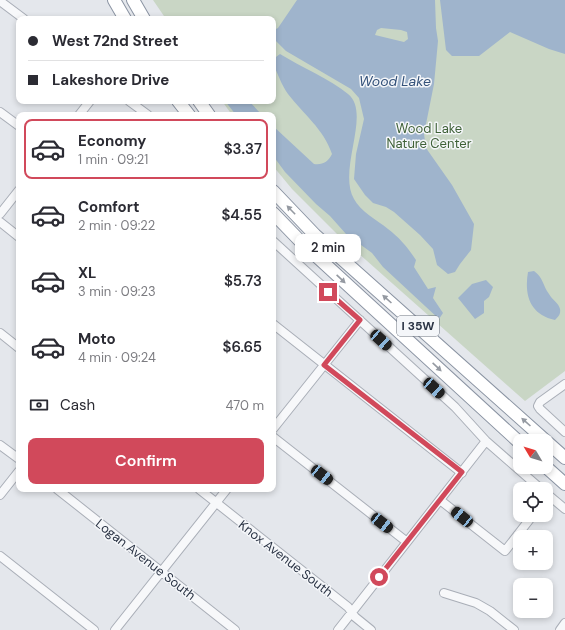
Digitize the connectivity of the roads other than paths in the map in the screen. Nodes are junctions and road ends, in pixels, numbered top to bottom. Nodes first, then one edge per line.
1 (114, 0) edge
2 (133, 0) edge
3 (0, 1) edge
4 (20, 16) edge
5 (123, 16) edge
6 (142, 16) edge
7 (88, 104) edge
8 (133, 104) edge
9 (180, 104) edge
10 (0, 112) edge
11 (81, 112) edge
12 (144, 112) edge
13 (187, 112) edge
14 (16, 124) edge
15 (16, 194) edge
16 (276, 194) edge
17 (0, 214) edge
18 (276, 216) edge
19 (0, 222) edge
20 (16, 235) edge
21 (276, 244) edge
22 (360, 320) junction
23 (276, 326) edge
24 (0, 333) edge
25 (16, 346) edge
26 (324, 365) junction
27 (565, 384) edge
28 (276, 426) edge
29 (565, 432) edge
30 (513, 437) edge
31 (276, 439) edge
32 (486, 441) junction
33 (0, 445) edge
34 (16, 457) edge
35 (565, 458) edge
36 (462, 472) junction
37 (553, 473) edge
38 (16, 475) edge
39 (533, 482) edge
40 (565, 484) edge
41 (61, 492) edge
42 (203, 492) edge
43 (225, 492) edge
44 (0, 495) edge
45 (440, 500) junction
46 (553, 501) edge
47 (217, 503) junction
48 (565, 510) edge
49 (528, 522) edge
50 (407, 542) junction
51 (0, 556) edge
52 (162, 571) junction
53 (444, 594) dead end
54 (352, 612) junction
55 (565, 623) edge
56 (94, 630) edge
57 (115, 630) edge
58 (235, 630) edge
59 (338, 630) edge
60 (371, 630) edge
61 (514, 630) edge
62 (560, 630) edge

1 - 5 highway
2 - 6 highway
3 - 4 street
7 - 11 street
8 - 12 street
9 - 13 highway
10 - 14 street
15 - 17 street
35 -> 16 highway, I 35W
18 -> 30 highway, I 35W
19 - 20 street
21 - 22 street
22 - 26 street
22 - 32 street
23 - 26 street
24 - 25 street
26 - 28 street
26 - 36 street
27 - 29 street
31 - 50 street
32 - 36 street
32 - 39 street
33 - 34 street
36 - 45 street
37 - 40 highway
38 - 44 street
41 - 52 street, Logan Avenue South
42 - 47 street, Knox Avenue South
43 - 47 street
45 - 49 street
45 - 50 street
46 - 48 street
47 - 52 street
47 - 54 street, Knox Avenue South
50 - 54 street
51 - 56 street
52 - 57 street
52 - 58 street, Logan Avenue South
53 - 61 street
54 - 59 street
54 - 60 street, Knox Avenue South
55 - 62 street

